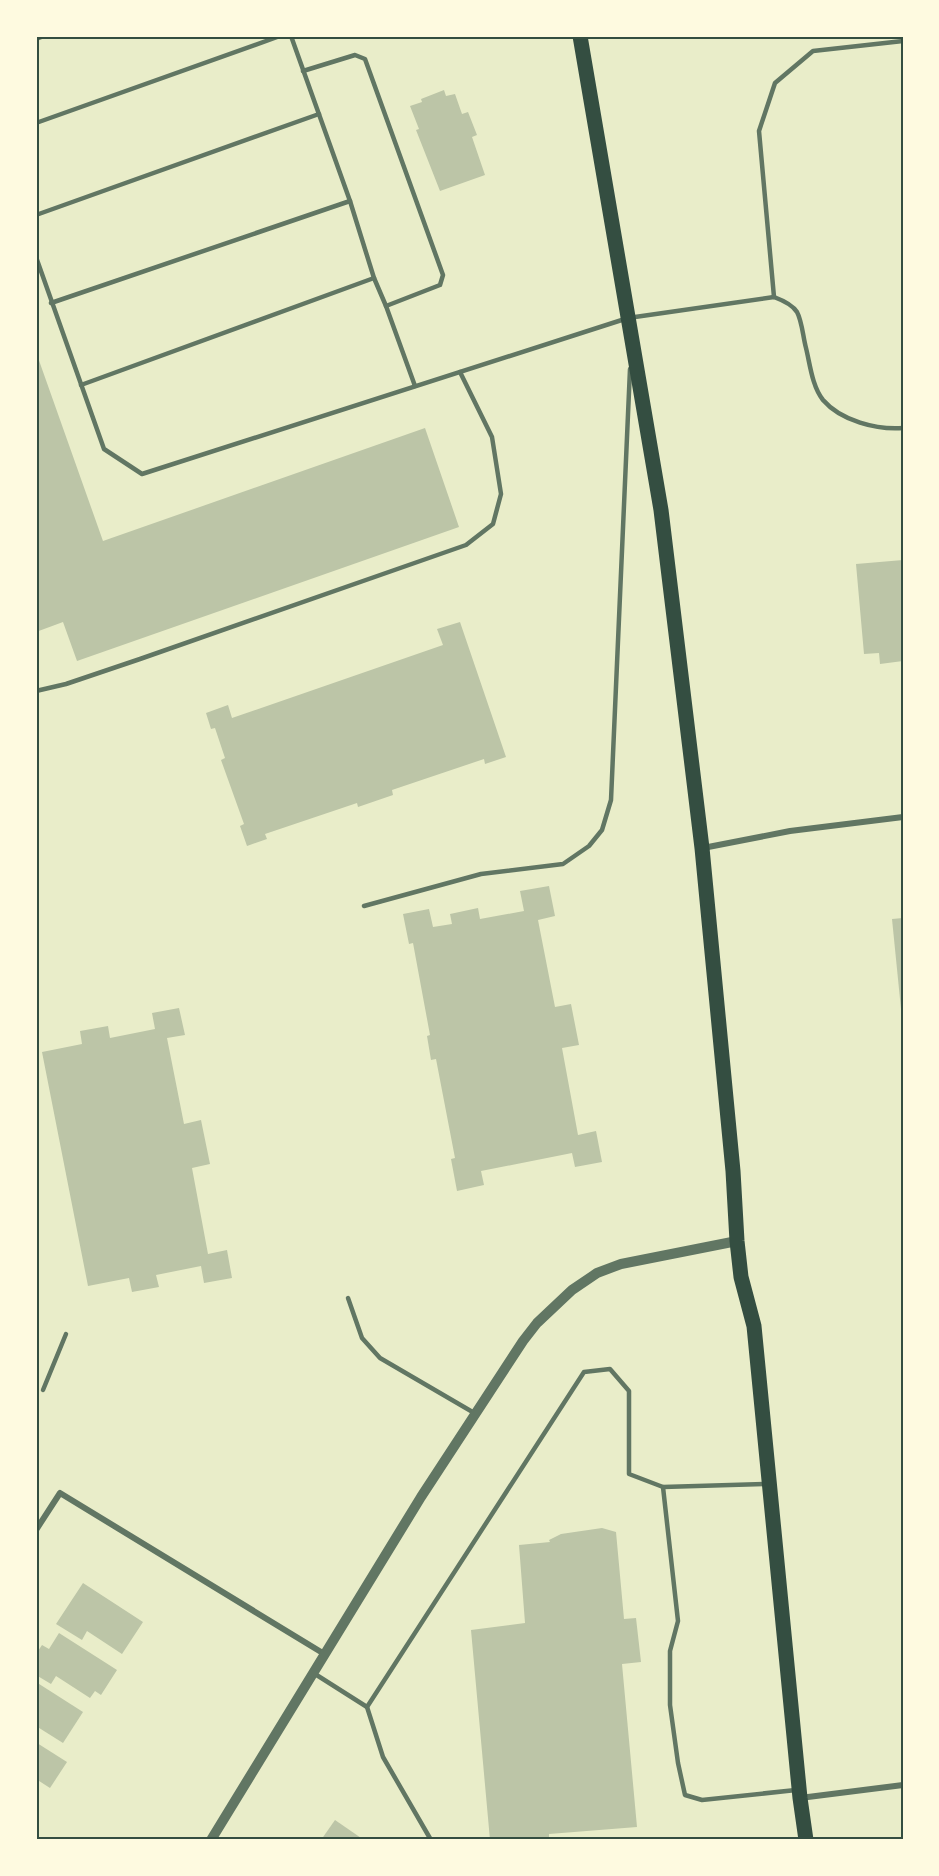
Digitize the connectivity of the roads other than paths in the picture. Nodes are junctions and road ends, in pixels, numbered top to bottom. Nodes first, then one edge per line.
1 (44, 36) edge
2 (280, 36) edge
3 (291, 36) edge
4 (580, 36) edge
5 (36, 39) edge
6 (903, 41) edge
7 (303, 71) junction
8 (319, 114) junction
9 (36, 123) edge
10 (350, 201) junction
11 (36, 215) edge
12 (36, 257) edge
13 (374, 278) junction
14 (774, 297) junction
15 (51, 303) junction
16 (386, 306) junction
17 (628, 318) junction
18 (632, 336) junction
19 (460, 372) junction
20 (81, 385) junction
21 (415, 386) junction
22 (903, 428) edge
23 (36, 691) edge
24 (903, 818) edge
25 (702, 848) junction
26 (364, 906) dead end
27 (737, 1241) junction
28 (348, 1298) dead end
29 (66, 1334) dead end
30 (43, 1390) dead end
31 (476, 1414) junction
32 (770, 1484) junction
33 (663, 1487) junction
34 (36, 1530) edge
35 (326, 1655) junction
36 (314, 1673) junction
37 (367, 1707) junction
38 (903, 1785) edge
39 (800, 1794) junction
40 (211, 1840) edge
41 (430, 1840) edge
42 (806, 1840) edge

1 - 5 lane
2 - 9 lane
3 - 7 lane
4 - 17 main road
6 - 14 lane
7 - 8 lane
7 - 16 lane
8 - 10 lane
8 - 11 lane
10 - 13 lane
10 - 15 lane
12 - 15 lane
13 - 16 lane
13 - 20 lane
14 - 17 lane
14 - 22 lane
15 - 20 lane
16 - 21 lane
17 - 18 main road
17 - 19 lane
18 - 25 main road
18 - 26 lane
19 - 21 lane
19 - 23 lane
20 - 21 lane
24 - 25 street
25 - 27 main road
27 - 31 street
27 - 32 main road
28 - 31 lane
29 - 30 lane
31 - 35 street
32 - 33 lane
32 - 39 main road
33 - 37 lane
33 - 39 lane
34 - 35 street
35 - 36 street
36 - 37 lane
36 - 40 street
37 - 41 lane
38 - 39 street
39 - 42 main road

